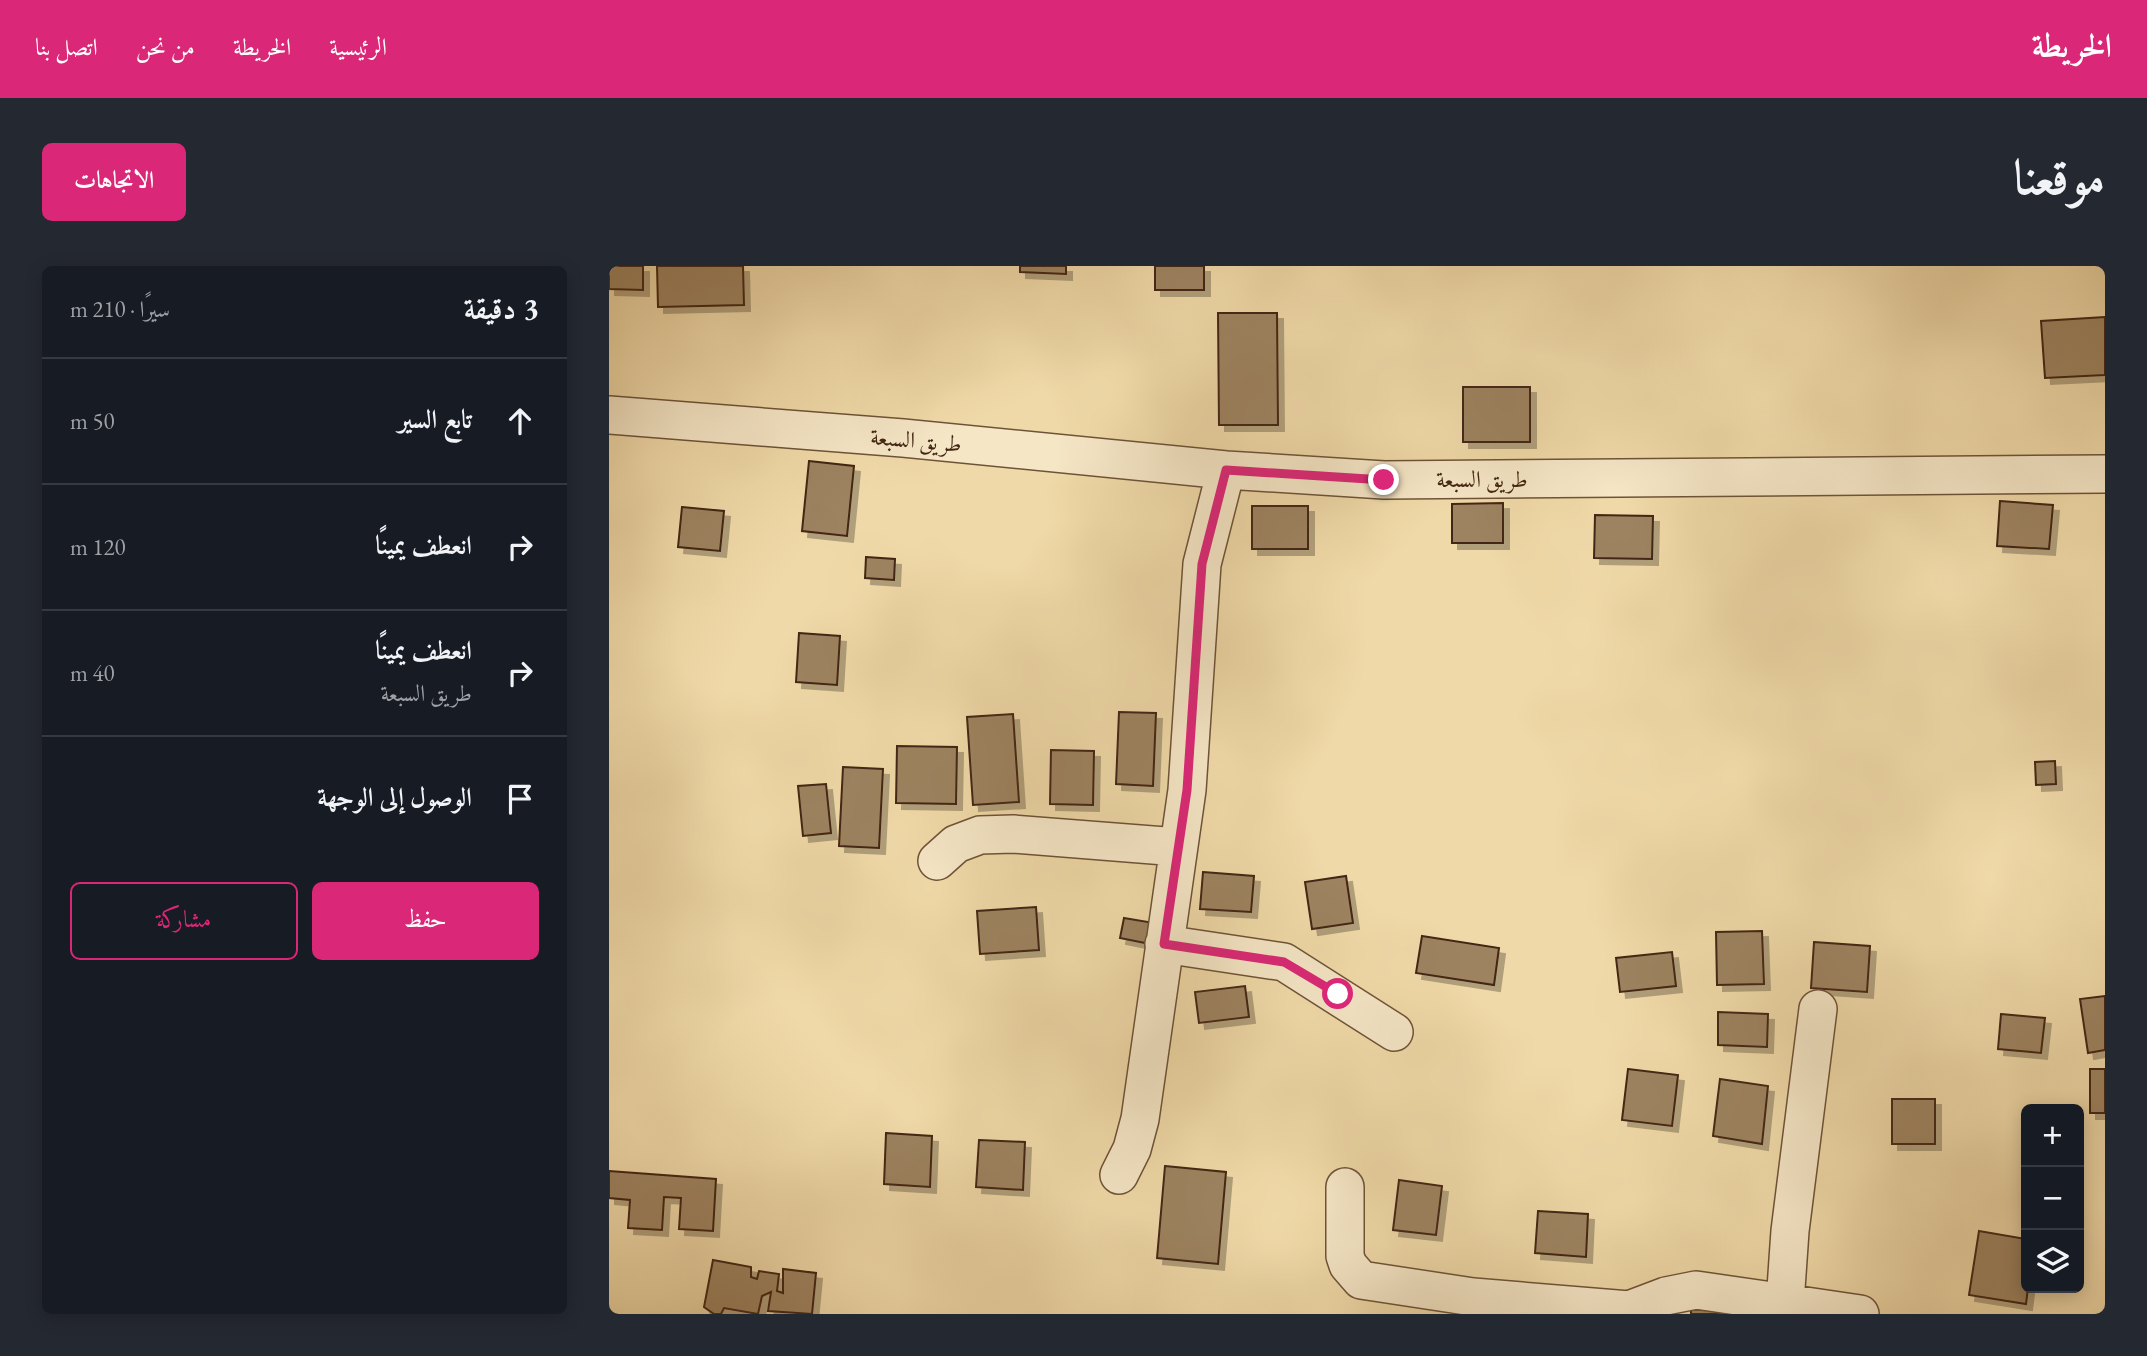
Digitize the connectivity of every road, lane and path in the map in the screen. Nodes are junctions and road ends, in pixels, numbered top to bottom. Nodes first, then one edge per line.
1 (609, 415) edge
2 (1226, 470) junction
3 (2105, 474) edge
4 (1178, 847) junction
5 (937, 861) dead end
6 (1164, 944) junction
7 (1818, 1009) dead end
8 (1394, 1032) dead end
9 (1119, 1175) dead end
10 (1345, 1188) dead end
11 (1785, 1303) junction
12 (1860, 1314) edge

1 - 2 street, طريق السبعة
2 - 3 street, طريق السبعة
2 - 4 street
4 - 5 street
4 - 6 street
6 - 8 street
6 - 9 street
7 - 11 street
10 - 11 street
11 - 12 street

